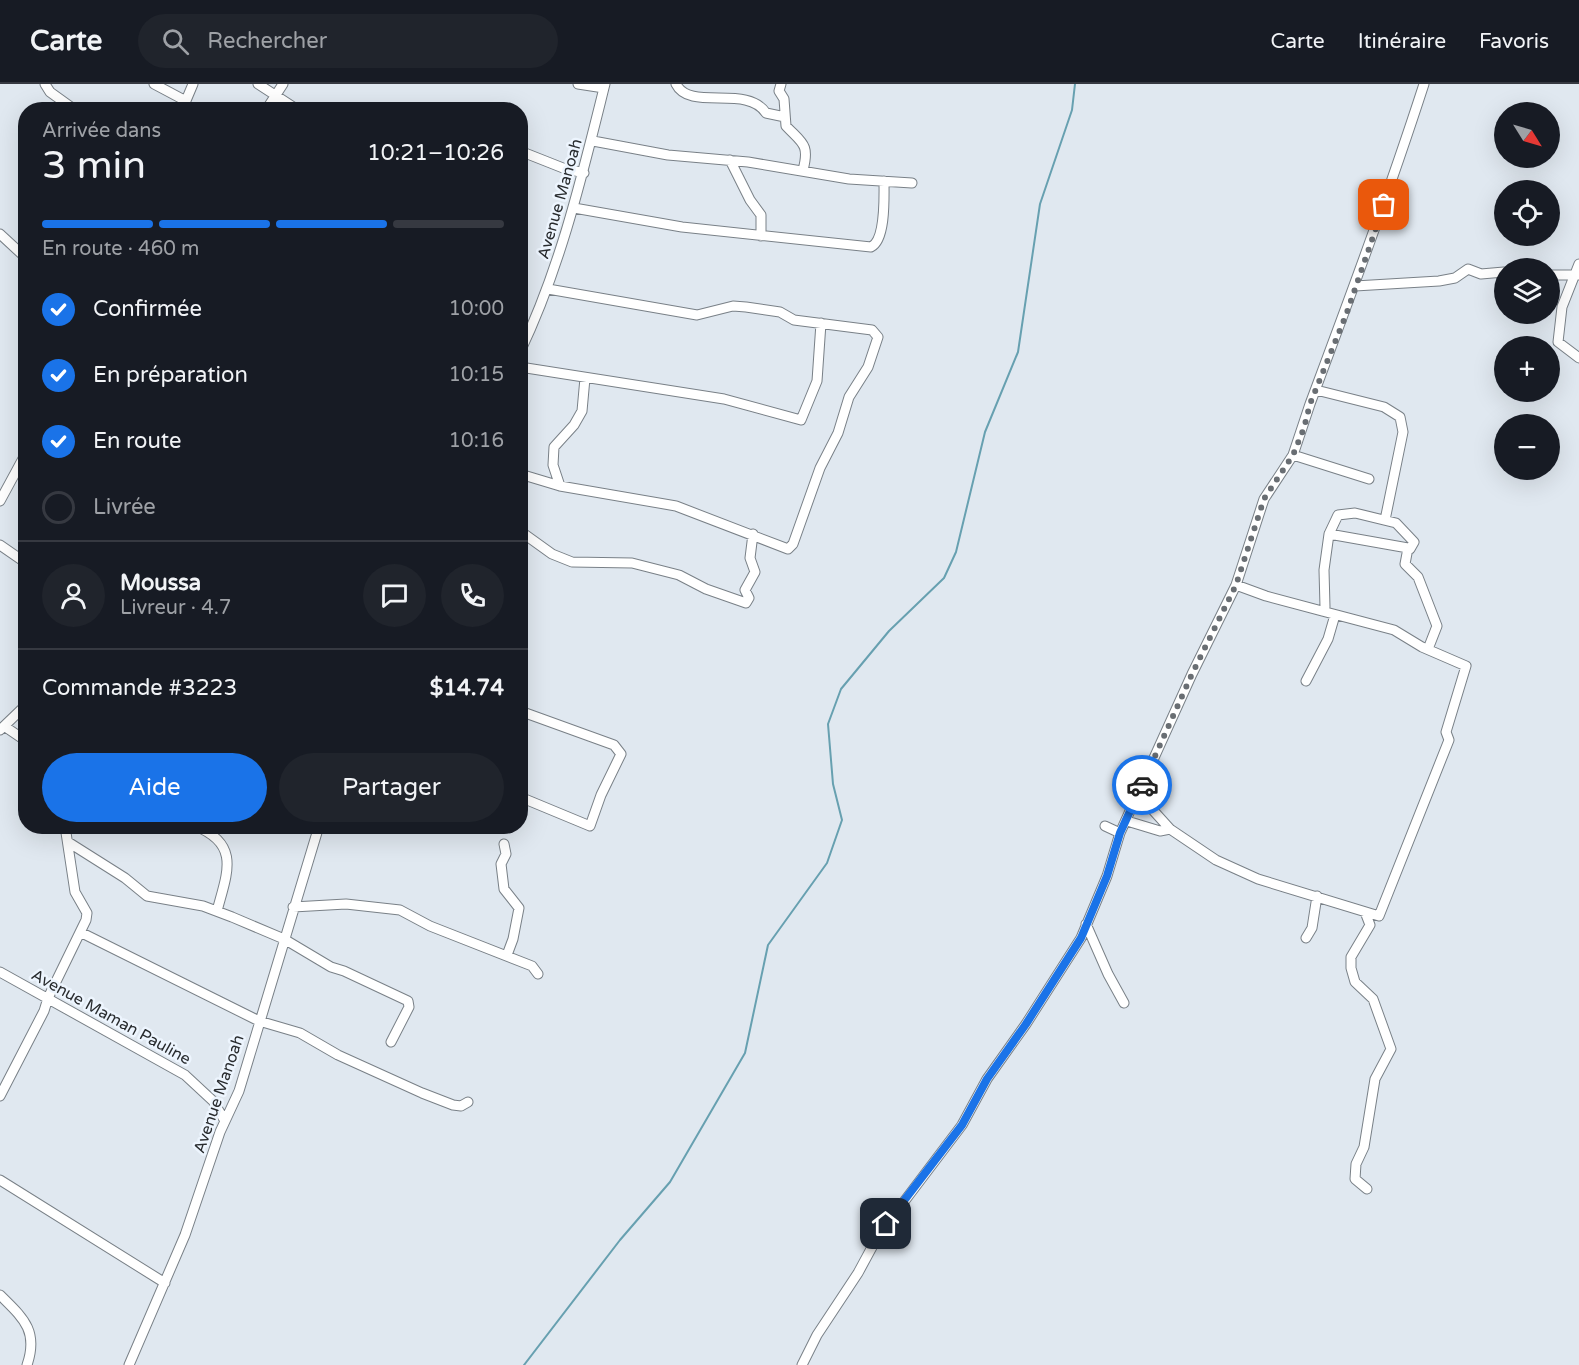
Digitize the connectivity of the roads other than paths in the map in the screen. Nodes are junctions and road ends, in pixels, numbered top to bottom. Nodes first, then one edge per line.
1 (45, 84) edge
2 (153, 84) edge
3 (193, 84) edge
4 (258, 84) edge
5 (283, 84) edge
6 (578, 84) edge
7 (676, 84) edge
8 (781, 84) edge
9 (1424, 84) edge
10 (605, 86) edge
11 (275, 96) junction
12 (64, 102) edge
13 (180, 102) edge
14 (185, 102) edge
15 (271, 102) edge
16 (285, 102) edge
17 (785, 117) junction
18 (592, 141) junction
19 (528, 154) edge
20 (730, 160) junction
21 (803, 170) junction
22 (584, 173) junction
23 (884, 181) junction
24 (912, 183) dead end
25 (574, 208) junction
26 (0, 234) edge
27 (761, 236) junction
28 (18, 251) edge
29 (1579, 264) edge
30 (1494, 273) edge
31 (1578, 274) edge
32 (1560, 275) edge
33 (1356, 286) junction
34 (548, 289) junction
35 (821, 322) junction
36 (528, 334) edge
37 (1579, 358) edge
38 (528, 368) edge
39 (585, 378) junction
40 (1316, 390) junction
41 (1293, 455) junction
42 (18, 468) edge
43 (528, 476) edge
44 (1369, 479) dead end
45 (560, 486) junction
46 (0, 501) edge
47 (1385, 520) junction
48 (753, 534) junction
49 (1329, 534) junction
50 (528, 537) edge
51 (2, 549) edge
52 (1410, 549) junction
53 (18, 558) edge
54 (1236, 585) junction
55 (1322, 611) junction
56 (1335, 615) junction
57 (1428, 650) junction
58 (1306, 681) dead end
59 (18, 713) edge
60 (528, 714) edge
61 (2, 728) edge
62 (18, 737) edge
63 (1136, 799) junction
64 (528, 800) edge
65 (1127, 821) junction
66 (1105, 826) dead end
67 (1170, 830) junction
68 (1120, 833) junction
69 (66, 834) edge
70 (211, 834) edge
71 (316, 834) edge
72 (68, 842) junction
73 (504, 844) dead end
74 (1317, 896) junction
75 (293, 907) junction
76 (218, 911) junction
77 (1365, 912) junction
78 (1086, 924) junction
79 (82, 933) junction
80 (1306, 938) dead end
81 (284, 939) junction
82 (507, 955) junction
83 (0, 972) edge
84 (538, 974) dead end
85 (48, 998) junction
86 (1124, 1003) dead end
87 (259, 1021) junction
88 (391, 1042) dead end
89 (0, 1096) edge
90 (468, 1102) dead end
91 (225, 1121) junction
92 (0, 1180) edge
93 (1367, 1189) dead end
94 (165, 1283) junction
95 (0, 1295) edge
96 (27, 1365) edge
97 (129, 1365) edge
98 (802, 1365) edge

1 - 12 street
2 - 13 street
3 - 14 street
4 - 11 street
5 - 11 street
6 - 10 street
7 - 17 street
8 - 17 street
9 - 33 street
10 - 18 street, Avenue Manoah
11 - 15 street
11 - 16 street
17 - 21 street
18 - 20 street
18 - 22 street, Avenue Manoah
19 - 22 street
20 - 21 street
20 - 27 street
21 - 23 street
22 - 25 street, Avenue Manoah
23 - 24 street
23 - 27 street
25 - 27 street
25 - 34 street, Avenue Manoah
26 - 28 street
29 - 31 street
30 - 33 street
31 - 32 street
31 - 37 street
33 - 40 street
34 - 35 street
34 - 36 street, Avenue Manoah
35 - 39 street
35 - 48 street
38 - 39 street
39 - 45 street
40 - 41 street
40 - 47 street
41 - 44 street
41 - 54 street
42 - 46 street
43 - 45 street
45 - 48 street
47 - 49 street
47 - 52 street
48 - 50 street
49 - 52 street
49 - 55 street
51 - 53 street
52 - 57 street
54 - 55 street
54 - 63 street
55 - 56 street
56 - 57 street
56 - 58 street
57 - 77 street
59 - 61 street
60 - 64 street
61 - 62 street
63 - 65 street
63 - 67 street
65 - 67 street
65 - 68 street
66 - 68 street
67 - 74 street
68 - 78 street
69 - 72 street
70 - 76 street
71 - 75 street, Avenue Manoah
72 - 76 street
72 - 79 street
73 - 82 street
74 - 77 street
74 - 80 street
75 - 81 street, Avenue Manoah
75 - 82 street
76 - 81 street
77 - 93 street
78 - 86 street
78 - 98 street
79 - 85 street
79 - 87 street
81 - 87 street, Avenue Manoah
81 - 88 street
82 - 84 street
83 - 85 street, Avenue Maman Pauline
85 - 89 street
85 - 91 street, Avenue Maman Pauline
87 - 90 street
87 - 91 street, Avenue Manoah
91 - 94 street, Avenue Manoah
92 - 94 street
94 - 97 street, Avenue Manoah
95 - 96 street

